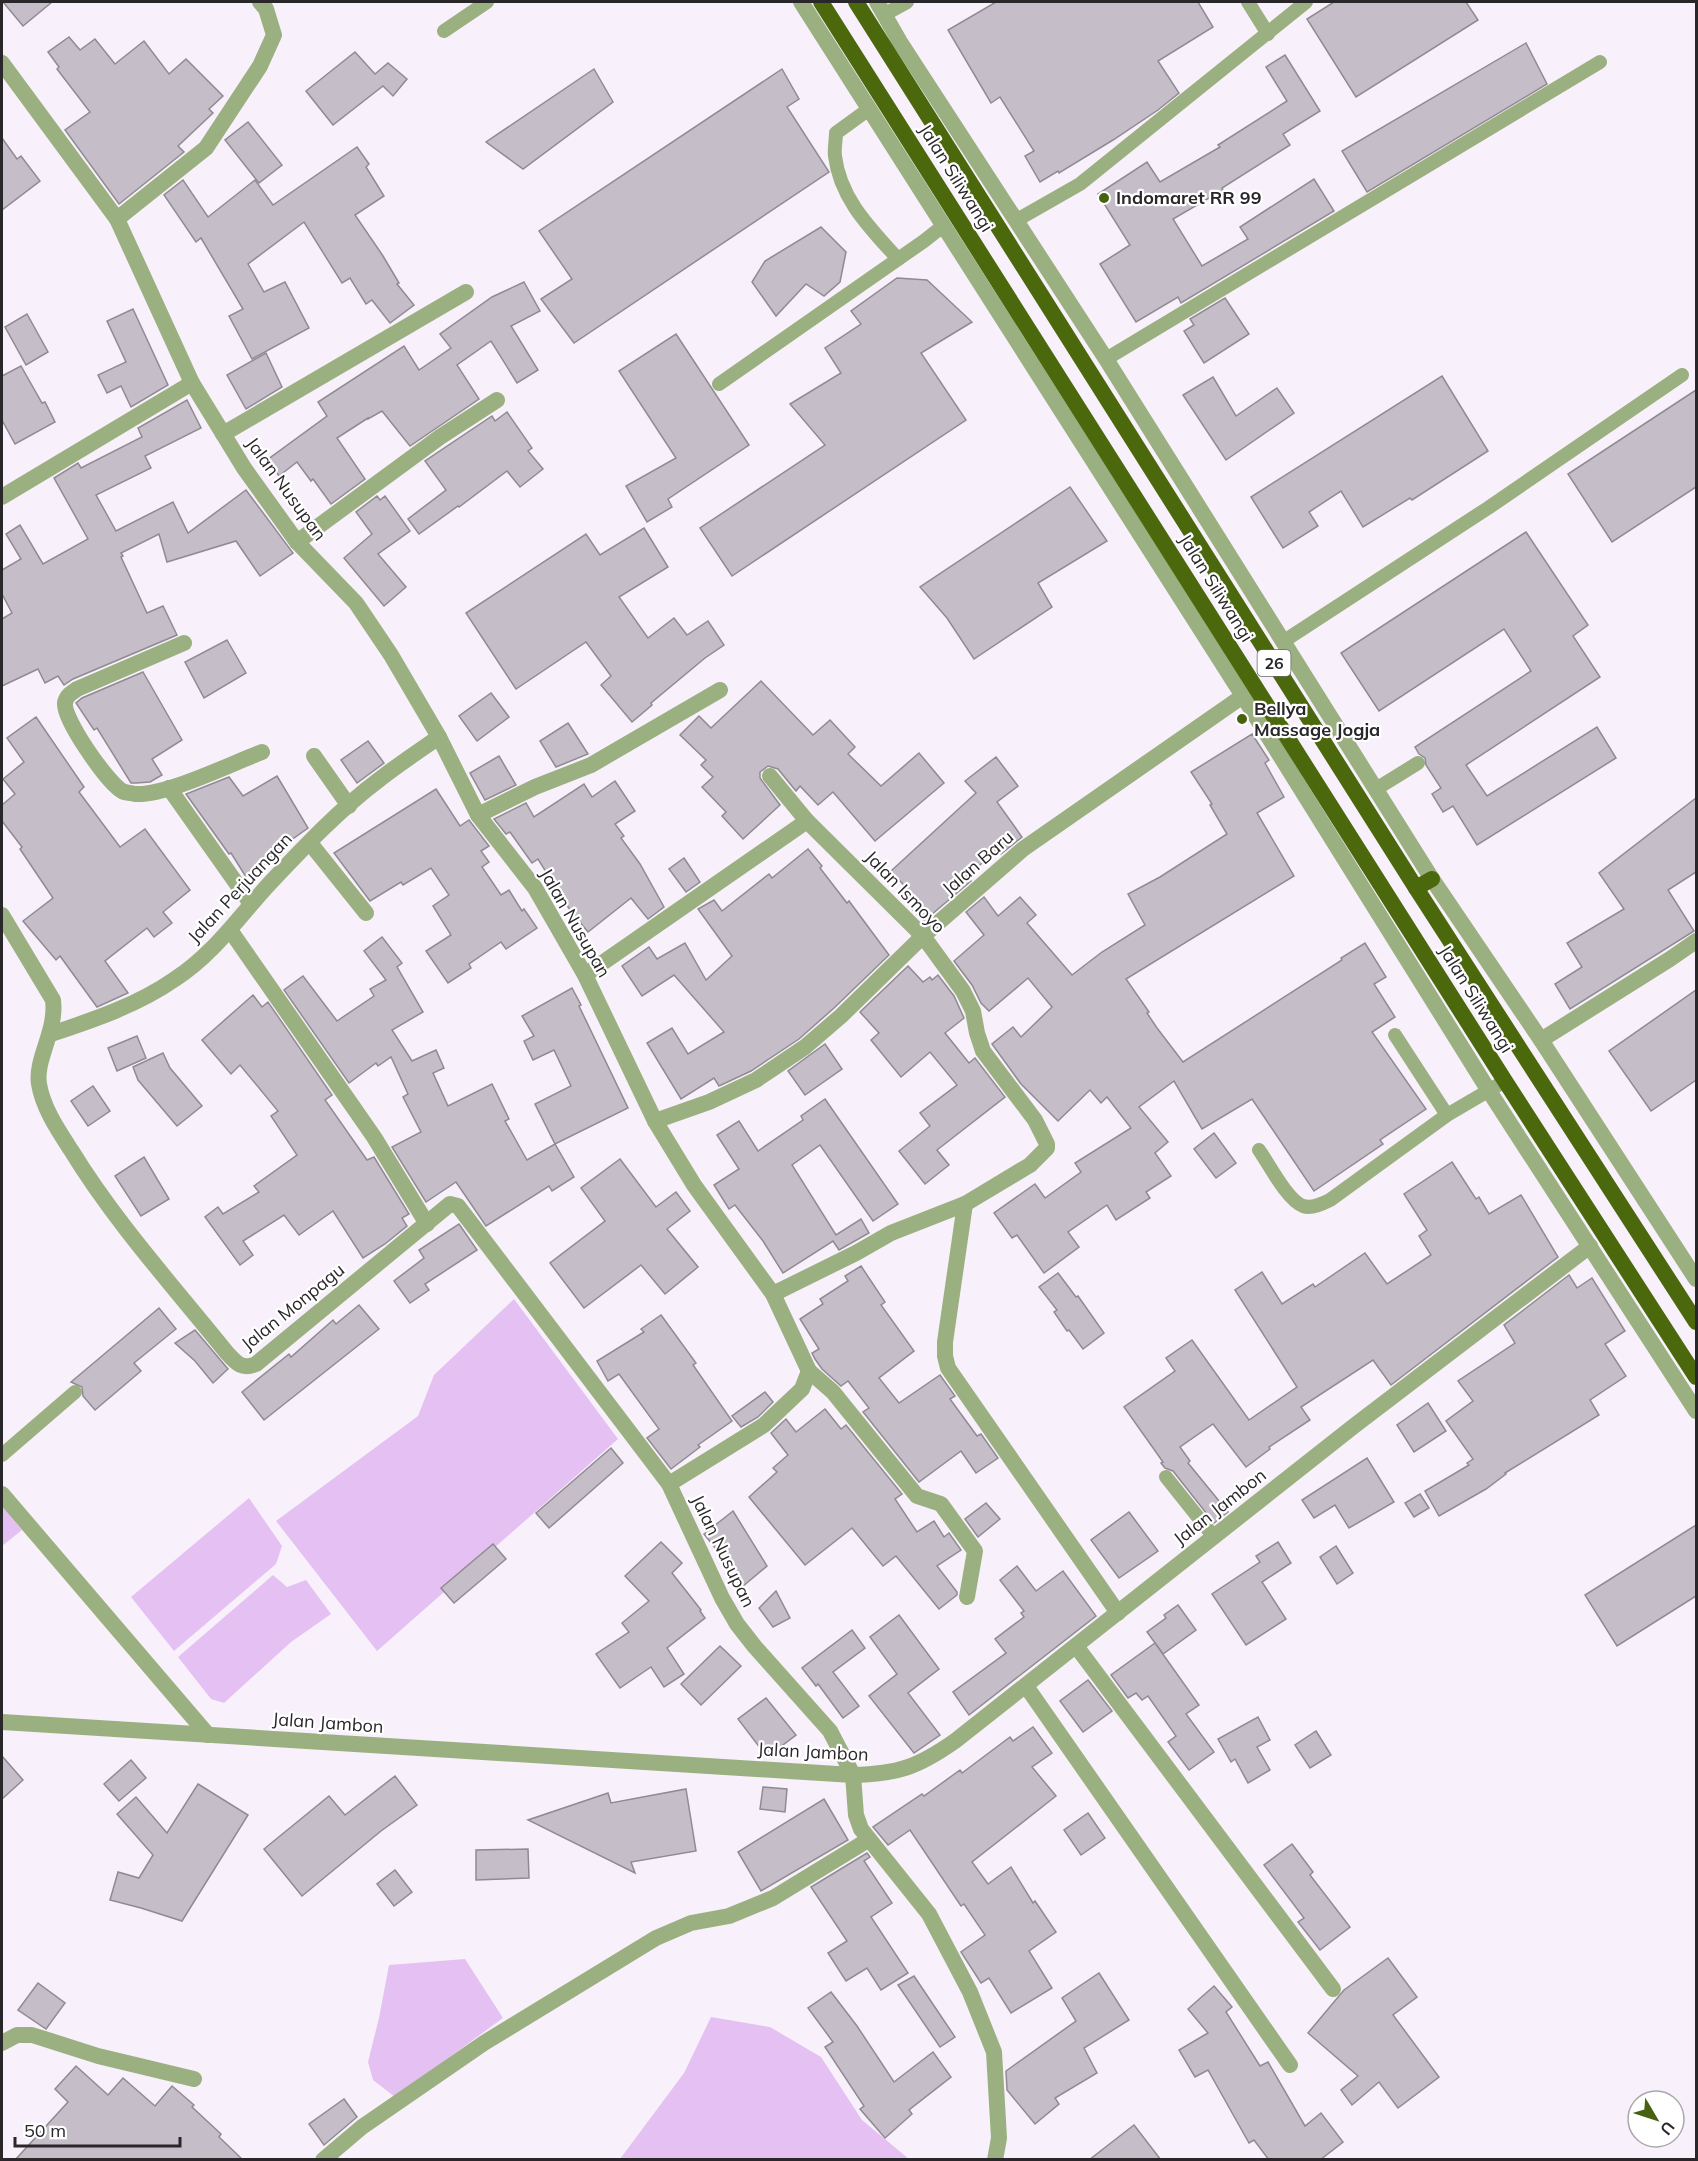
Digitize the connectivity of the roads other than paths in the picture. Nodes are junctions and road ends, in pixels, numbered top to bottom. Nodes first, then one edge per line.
1 (260, 2) edge
2 (486, 2) edge
3 (801, 2) edge
4 (821, 2) edge
5 (856, 2) edge
6 (907, 2) edge
7 (1248, 2) edge
8 (1306, 2) edge
9 (881, 8) edge
10 (444, 31) dead end
11 (1268, 34) junction
12 (894, 46) junction
13 (1600, 62) dead end
14 (2, 63) edge
15 (869, 109) junction
16 (117, 219) junction
17 (1017, 220) junction
18 (943, 226) junction
19 (898, 259) junction
20 (466, 292) dead end
21 (1106, 359) junction
22 (1682, 375) dead end
23 (192, 383) junction
24 (719, 384) dead end
25 (497, 400) dead end
26 (223, 434) junction
27 (2, 497) edge
28 (297, 542) junction
29 (1284, 641) junction
30 (184, 643) dead end
31 (720, 690) dead end
32 (1243, 696) junction
33 (439, 737) junction
34 (262, 752) dead end
35 (315, 756) dead end
36 (1418, 763) dead end
37 (770, 776) dead end
38 (169, 788) junction
39 (1376, 789) junction
40 (349, 806) junction
41 (478, 815) junction
42 (807, 821) junction
43 (310, 843) junction
44 (1432, 879) junction
45 (1416, 888) junction
46 (251, 904) junction
47 (366, 913) dead end
48 (2, 915) edge
49 (230, 930) junction
50 (923, 936) junction
51 (1696, 941) edge
52 (585, 975) junction
53 (51, 1034) junction
54 (1395, 1035) dead end
55 (1540, 1040) junction
56 (1505, 1081) junction
57 (1490, 1091) junction
58 (1447, 1115) junction
59 (655, 1121) junction
60 (1258, 1150) dead end
61 (965, 1204) junction
62 (426, 1224) junction
63 (1590, 1246) junction
64 (1696, 1279) edge
65 (773, 1294) junction
66 (1696, 1322) edge
67 (809, 1371) junction
68 (1696, 1377) edge
69 (75, 1392) dead end
70 (1696, 1411) edge
71 (2, 1455) edge
72 (1166, 1477) dead end
73 (669, 1484) junction
74 (2, 1494) edge
75 (1214, 1537) junction
76 (967, 1597) dead end
77 (1118, 1613) junction
78 (1076, 1646) junction
79 (1026, 1686) junction
80 (2, 1722) edge
81 (208, 1735) junction
82 (853, 1775) junction
83 (868, 1840) junction
84 (1333, 1989) dead end
85 (2, 2043) edge
86 (1290, 2065) dead end
87 (194, 2079) dead end
88 (323, 2160) edge
89 (994, 2160) edge

1 - 16 street
2 - 10 lane
3 - 15 street
4 - 56 highway, Jalan Siliwangi / 26
5 - 12 highway, Jalan Siliwangi / 26
6 - 9 lane
7 - 11 lane
8 - 11 lane
9 - 12 street
11 - 17 lane
12 - 17 street
12 - 45 highway, Jalan Siliwangi / 26
13 - 21 lane
14 - 16 street, Jalan Nusupan
15 - 18 street
15 - 19 lane
16 - 23 street, Jalan Nusupan
17 - 21 street
18 - 19 lane
18 - 32 street
19 - 24 lane
20 - 26 street
21 - 29 street
22 - 29 lane
23 - 26 street, Jalan Nusupan
23 - 27 street
25 - 28 street
26 - 28 street, Jalan Nusupan
28 - 33 street, Jalan Nusupan
29 - 39 street
30 - 38 street
31 - 41 street
32 - 50 street, Jalan Baru
32 - 57 street
33 - 40 street, Jalan Perjuangan
33 - 41 street, Jalan Nusupan
34 - 38 street
35 - 40 street
36 - 39 lane
37 - 42 street, Jalan Ismoyo
38 - 46 street
39 - 44 street
40 - 43 street, Jalan Perjuangan
41 - 52 street, Jalan Nusupan
42 - 50 street, Jalan Ismoyo
42 - 52 street
43 - 46 street, Jalan Perjuangan
43 - 47 street
44 - 45 highway
44 - 55 street
45 - 66 highway, Jalan Siliwangi / 26
46 - 49 street, Jalan Perjuangan
48 - 53 street, Jalan Monpagu
49 - 53 street, Jalan Perjuangan
49 - 62 street
50 - 59 street, Jalan Baru
50 - 61 street, Jalan Ismoyo
51 - 55 street
52 - 59 street, Jalan Nusupan
53 - 62 street, Jalan Monpagu
54 - 58 lane
55 - 64 street
56 - 57 lane
56 - 68 highway, Jalan Siliwangi / 26
57 - 58 lane
57 - 63 street
58 - 60 lane
59 - 65 street, Jalan Nusupan
61 - 65 street, Jalan Ismoyo
61 - 77 street
62 - 73 street, Jalan Monpagu
63 - 70 street
63 - 75 street, Jalan Jambon
65 - 67 street, Jalan Nusupan
67 - 73 street, Jalan Nusupan
67 - 76 street
69 - 71 lane
72 - 75 lane
73 - 82 street, Jalan Nusupan
74 - 81 street
75 - 77 street, Jalan Jambon
77 - 78 street, Jalan Jambon
78 - 79 street, Jalan Jambon
78 - 84 street
79 - 82 street, Jalan Jambon
79 - 86 street
80 - 81 street, Jalan Jambon
81 - 82 street, Jalan Jambon
82 - 83 street
83 - 88 street
83 - 89 street
85 - 87 street

